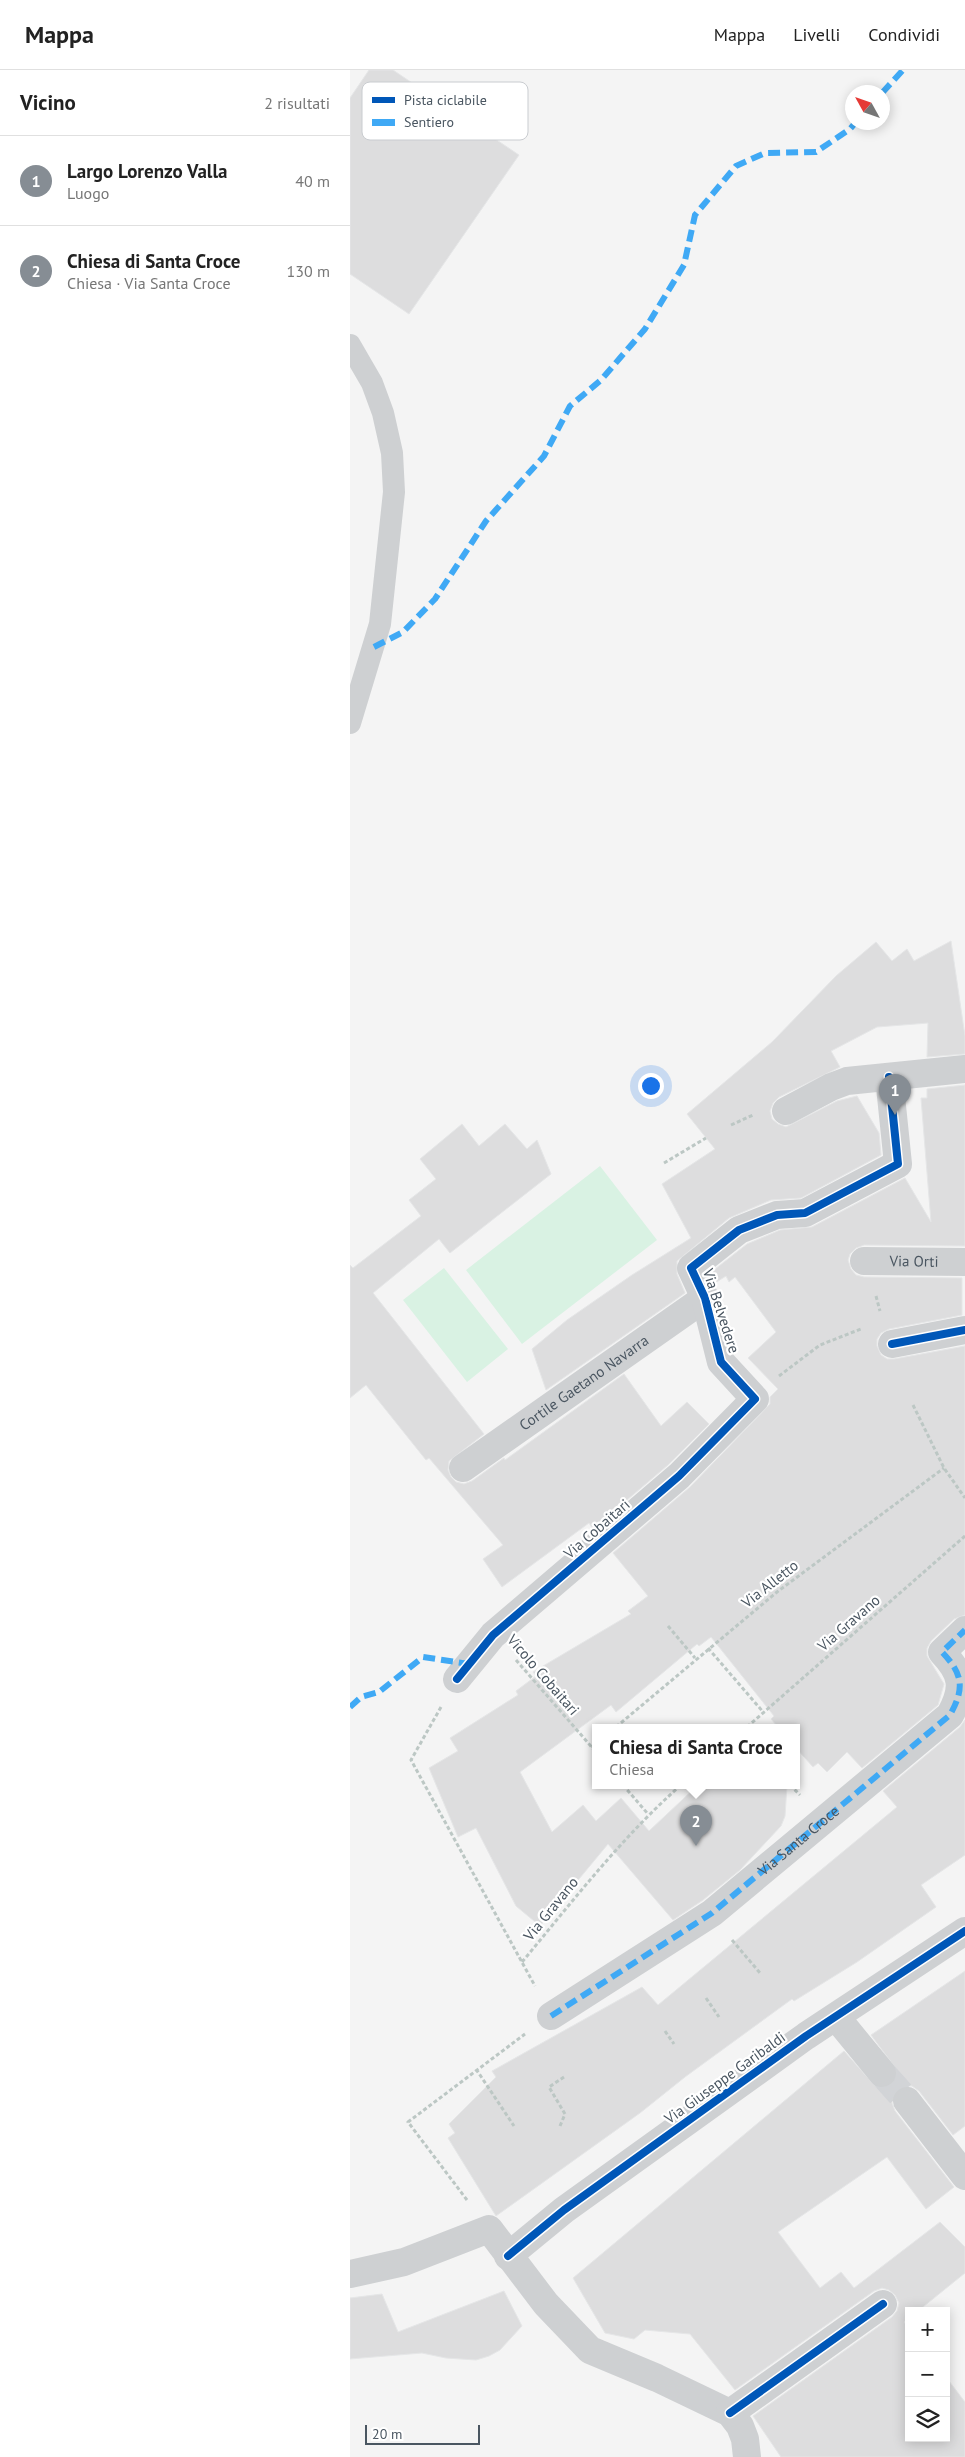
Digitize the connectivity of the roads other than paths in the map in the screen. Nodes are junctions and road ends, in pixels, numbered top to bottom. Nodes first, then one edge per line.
1 (350, 345) edge
2 (350, 723) edge
3 (965, 1069) edge
4 (889, 1076) junction
5 (786, 1111) dead end
6 (864, 1261) dead end
7 (965, 1262) edge
8 (705, 1298) junction
9 (965, 1330) edge
10 (892, 1344) dead end
11 (754, 1399) joint
12 (463, 1468) dead end
13 (965, 1630) edge
14 (458, 1679) dead end
15 (965, 1931) edge
16 (551, 2016) road end
17 (836, 2017) junction
18 (882, 2073) tunnel mouth
19 (907, 2101) tunnel mouth
20 (965, 2176) edge
21 (508, 2256) junction
22 (350, 2274) edge
23 (883, 2304) dead end
24 (730, 2413) junction
25 (747, 2457) edge

1 - 2 lane
3 - 4 street
4 - 5 street
4 - 8 street, Via Belvedere
6 - 7 street, Via Orti
8 - 11 street, Via Belvedere
8 - 12 street, Cortile Gaetano Navarra
9 - 10 street
11 - 14 street, Via Cobaitari
13 - 16 street, Via Santa Croce
15 - 17 street, Via Giuseppe Garibaldi
17 - 18 street
17 - 21 street, Via Giuseppe Garibaldi
19 - 20 street
21 - 22 street
21 - 24 street
23 - 24 street
24 - 25 street

